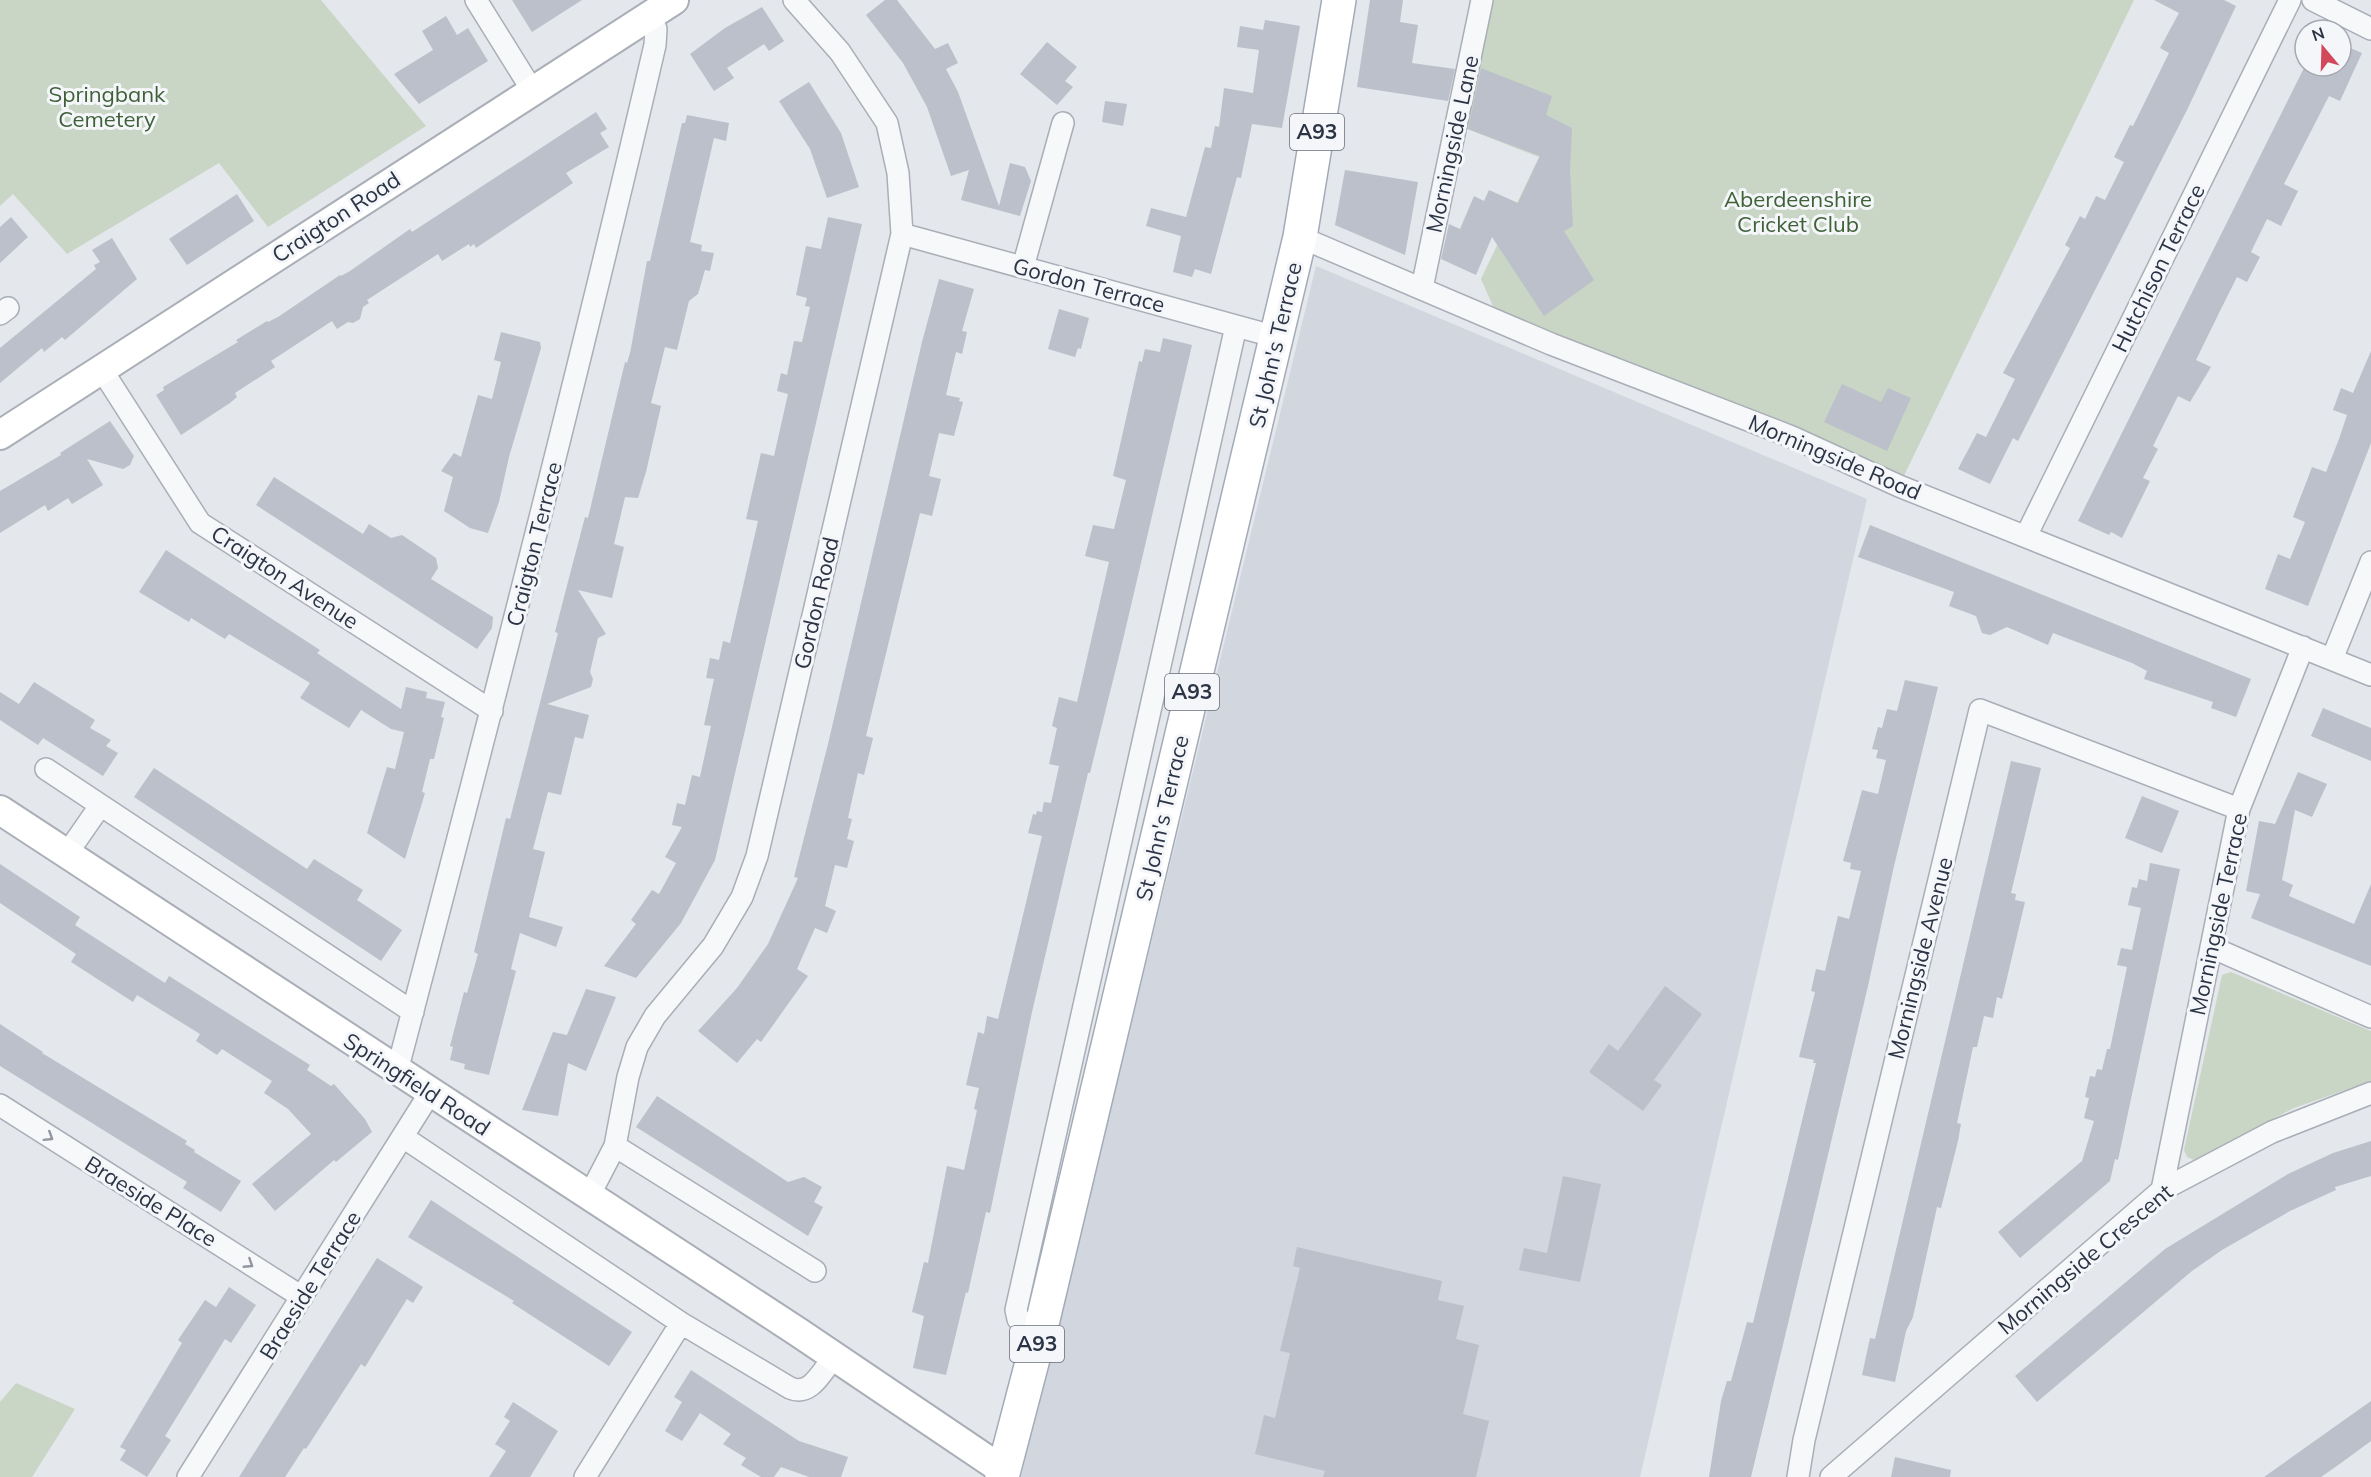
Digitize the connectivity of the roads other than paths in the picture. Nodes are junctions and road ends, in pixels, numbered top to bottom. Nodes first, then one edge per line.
1 (476, 0) edge
2 (674, 0) edge
3 (794, 0) edge
4 (1339, 0) edge
5 (1482, 0) edge
6 (2290, 0) edge
7 (2313, 0) edge
8 (649, 16) junction
9 (2371, 29) edge
10 (532, 90) junction
11 (1063, 123) dead end
12 (902, 234) junction
13 (1300, 237) junction
14 (1023, 267) junction
15 (1422, 288) junction
16 (1236, 326) junction
17 (1276, 337) junction
18 (102, 370) junction
19 (0, 435) edge
20 (2026, 536) junction
21 (2371, 562) edge
22 (2303, 647) junction
23 (2332, 659) junction
24 (2371, 675) edge
25 (492, 711) junction
26 (46, 769) dead end
27 (100, 806) junction
28 (2239, 809) junction
29 (0, 810) edge
30 (66, 855) junction
31 (2211, 947) junction
32 (412, 1012) junction
33 (2371, 1017) edge
34 (397, 1071) junction
35 (430, 1093) junction
36 (2371, 1093) edge
37 (0, 1105) edge
38 (403, 1137) junction
39 (615, 1146) junction
40 (2162, 1190) junction
41 (589, 1196) junction
42 (815, 1271) dead end
43 (302, 1297) junction
44 (681, 1323) junction
45 (1041, 1328) junction
46 (834, 1357) junction
47 (1003, 1474) edge
48 (189, 1477) edge
49 (585, 1477) edge
50 (1798, 1477) edge
51 (1831, 1477) edge

1 - 10 street
2 - 8 street, Craigton Road
3 - 12 street, Gordon Road
4 - 13 main road, A93
5 - 15 street, Morningside Lane
6 - 20 street, Hutchison Terrace
7 - 9 street
8 - 10 street, Craigton Road
8 - 25 street, Craigton Terrace
10 - 18 street, Craigton Road
11 - 14 street
12 - 14 street, Gordon Terrace
12 - 39 street, Gordon Road
13 - 15 street, Morningside Road
13 - 17 main road, St John's Terrace / A93
14 - 16 street, Gordon Terrace
15 - 20 street, Morningside Road
16 - 17 street, Gordon Terrace
16 - 45 street, St John's Terrace
17 - 45 main road, St John's Terrace / A93
18 - 19 street, Craigton Road
18 - 25 street, Craigton Avenue
20 - 22 street, Morningside Road
21 - 23 street
22 - 23 street, Morningside Road
22 - 28 street, Morningside Terrace
23 - 24 street, Morningside Road
25 - 32 street, Craigton Terrace
26 - 27 street
27 - 30 street
27 - 32 street
28 - 31 street, Morningside Terrace
28 - 50 street, Morningside Avenue
29 - 30 street, Springfield Road
30 - 34 street, Springfield Road
31 - 33 street
31 - 40 street, Morningside Terrace
32 - 34 street, Craigton Terrace
34 - 35 street, Springfield Road
35 - 38 street, Braeside Terrace
35 - 41 street, Springfield Road
36 - 40 street, Morningside Crescent
37 -> 43 street, Braeside Place
38 - 43 street, Braeside Terrace
38 - 44 street
39 - 41 street, Gordon Road
39 - 42 street
40 - 51 street, Morningside Crescent
41 - 46 street, Springfield Road
43 - 48 street, Braeside Terrace
44 - 46 street
44 - 49 street
45 - 47 main road, St John's Terrace / A93
46 - 47 street, Springfield Road

